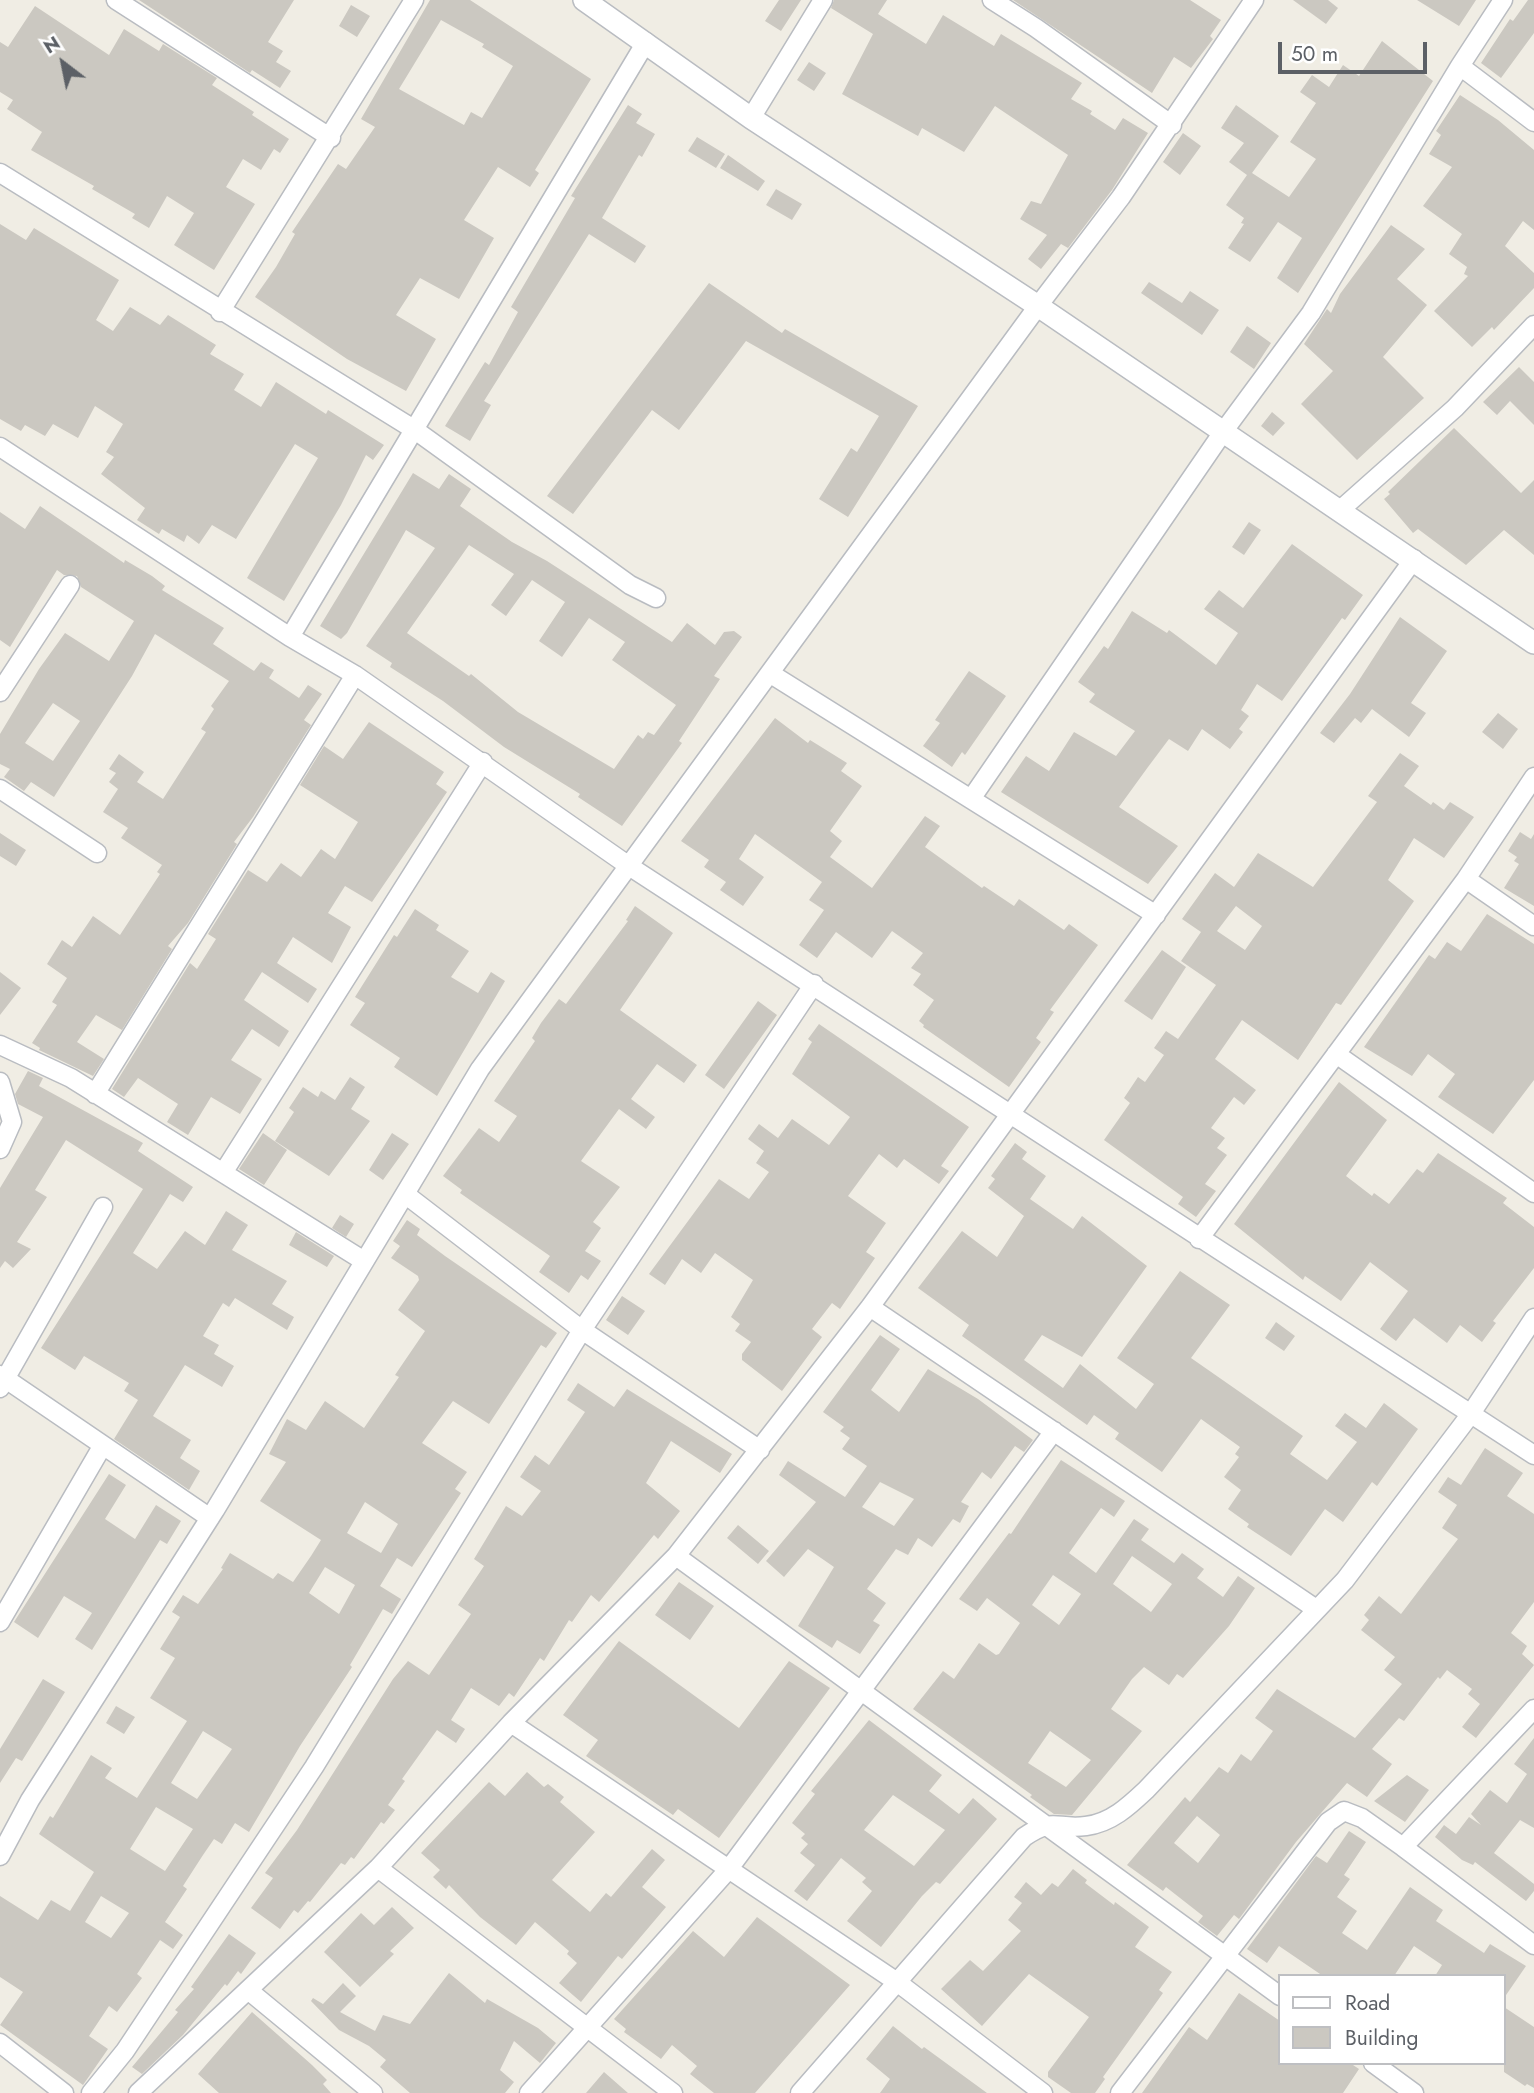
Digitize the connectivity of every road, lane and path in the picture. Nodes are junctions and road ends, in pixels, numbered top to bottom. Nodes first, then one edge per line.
1 (116, 0) edge
2 (414, 0) edge
3 (584, 0) edge
4 (823, 0) edge
5 (992, 0) edge
6 (1254, 0) edge
7 (1503, 0) edge
8 (646, 42) junction
9 (1460, 66) junction
10 (751, 118) junction
11 (1534, 122) edge
12 (1172, 125) junction
13 (331, 138) junction
14 (0, 173) edge
15 (1038, 306) junction
16 (220, 312) junction
17 (1534, 326) edge
18 (415, 430) junction
19 (1223, 432) junction
20 (0, 447) edge
21 (1339, 511) junction
22 (1414, 559) junction
23 (70, 585) dead end
24 (656, 598) dead end
25 (290, 637) junction
26 (1534, 643) edge
27 (771, 674) junction
28 (355, 675) junction
29 (0, 692) edge
30 (483, 762) junction
31 (1534, 777) edge
32 (0, 789) edge
33 (971, 799) junction
34 (97, 853) dead end
35 (629, 866) junction
36 (1466, 879) junction
37 (1156, 915) junction
38 (1534, 926) edge
39 (814, 984) junction
40 (0, 1045) edge
41 (1336, 1054) junction
42 (0, 1082) edge
43 (95, 1094) junction
44 (1010, 1113) junction
45 (0, 1149) edge
46 (223, 1173) junction
47 (1534, 1193) edge
48 (405, 1194) junction
49 (103, 1207) dead end
50 (1199, 1239) junction
51 (364, 1261) junction
52 (870, 1307) junction
53 (1534, 1318) edge
54 (582, 1330) junction
55 (2, 1381) edge
56 (1470, 1415) junction
57 (1055, 1431) junction
58 (103, 1445) junction
59 (760, 1450) junction
60 (1534, 1455) edge
61 (210, 1518) junction
62 (676, 1556) junction
63 (1317, 1609) junction
64 (0, 1622) edge
65 (860, 1689) junction
66 (1534, 1709) edge
67 (510, 1723) junction
68 (1044, 1824) junction
69 (1403, 1847) junction
70 (0, 1856) edge
71 (378, 1868) junction
72 (728, 1870) junction
73 (1534, 1945) edge
74 (1224, 1955) junction
75 (897, 1982) junction
76 (248, 1990) junction
77 (1278, 1995) edge
78 (585, 2027) junction
79 (0, 2043) edge
80 (1376, 2065) edge
81 (64, 2093) edge
82 (92, 2093) edge
83 (138, 2093) edge
84 (373, 2093) edge
85 (529, 2093) edge
86 (673, 2093) edge
87 (800, 2093) edge
88 (1043, 2093) edge
89 (1120, 2093) edge
90 (1414, 2093) edge

1 - 13 street
2 - 13 street
3 - 8 street
4 - 10 street
5 - 12 street
6 - 12 street
7 - 9 street
8 - 10 street
8 - 18 street
9 - 11 street
9 - 19 street
10 - 15 street
12 - 15 street
13 - 16 street
14 - 16 street
15 - 19 street
15 - 27 street
16 - 18 street
17 - 21 street
18 - 24 street
18 - 25 street
19 - 21 street
19 - 33 street
20 - 25 street
21 - 22 street
22 - 26 street
22 - 37 street
23 - 29 street
25 - 28 street
27 - 33 street
27 - 35 street
28 - 30 street
28 - 43 street
30 - 35 street
30 - 46 street
31 - 36 street
32 - 34 street
33 - 37 street
35 - 39 street
35 - 48 street
36 - 38 street
36 - 41 street
37 - 44 street
39 - 44 street
39 - 54 street
40 - 43 street
41 - 47 street
41 - 50 street
42 - 45 street
43 - 46 street
44 - 50 street
44 - 52 street
46 - 51 street
48 - 51 street
48 - 54 street
49 - 55 street
50 - 56 street
51 - 61 street
52 - 57 street
52 - 59 street
53 - 56 street
54 - 59 street
54 - 82 street
55 - 58 street
56 - 60 street
56 - 63 street
57 - 63 street
57 - 65 street
58 - 61 street
58 - 64 street
59 - 62 street
61 - 70 street
62 - 65 street
62 - 67 street
63 - 68 street
65 - 68 street
65 - 72 street
66 - 69 street
67 - 71 street
67 - 72 street
68 - 74 street
68 - 75 street
69 - 73 street
69 - 74 street
71 - 76 street
71 - 78 street
72 - 75 street
72 - 78 street
74 - 77 street
74 - 89 street
75 - 87 street
75 - 88 street
76 - 83 street
76 - 84 street
78 - 85 street
78 - 86 street
79 - 81 street
80 - 90 street

